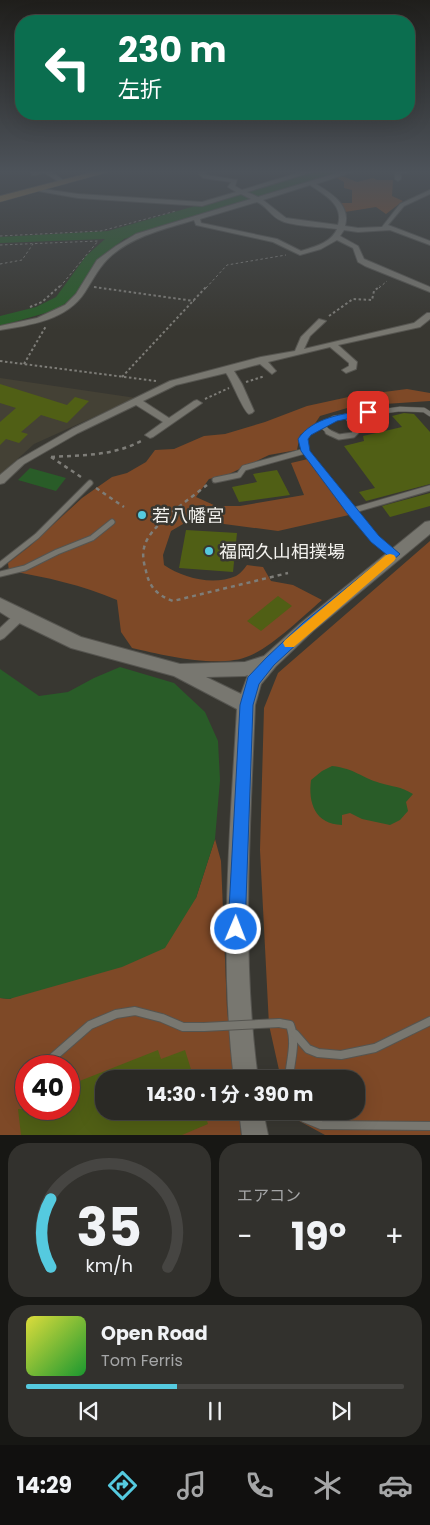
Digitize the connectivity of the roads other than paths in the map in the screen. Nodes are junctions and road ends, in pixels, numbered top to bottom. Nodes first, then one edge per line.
1 (176, 224) edge
2 (198, 224) edge
3 (294, 224) edge
4 (342, 224) edge
5 (386, 224) edge
6 (341, 228) junction
7 (386, 228) junction
8 (279, 233) dead end
9 (336, 237) junction
10 (275, 240) junction
11 (430, 242) edge
12 (430, 290) edge
13 (430, 315) edge
14 (322, 322) road end
15 (0, 328) edge
16 (332, 345) junction
17 (299, 353) junction
18 (261, 360) junction
19 (228, 369) junction
20 (346, 370) dead end
21 (272, 371) dead end
22 (138, 401) junction
23 (197, 403) dead end
24 (249, 410) dead end
25 (430, 414) edge
26 (346, 416) junction
27 (168, 421) junction
28 (321, 425) junction
29 (150, 435) road end
30 (306, 451) junction
31 (215, 480) road end
32 (0, 482) edge
33 (90, 483) road end
34 (430, 488) edge
35 (350, 510) junction
36 (112, 522) dead end
37 (430, 526) edge
38 (394, 554) junction
39 (0, 565) edge
40 (0, 574) edge
41 (0, 604) edge
42 (20, 616) junction
43 (0, 635) edge
44 (270, 662) junction
45 (178, 670) junction
46 (246, 705) junction
47 (430, 1022) edge
48 (294, 1034) junction
49 (56, 1055) edge
50 (245, 1070) edge
51 (289, 1070) edge
52 (252, 1120) edge
53 (310, 1120) edge
54 (430, 1126) edge
55 (255, 1135) edge

1 - 15 street
2 - 10 street
3 - 6 street
4 - 6 street
5 - 7 street
6 - 7 street
6 - 9 street
7 - 11 street
8 - 10 street
9 - 10 street
9 - 12 street
13 - 16 street
14 - 17 street
16 - 17 street
16 - 20 street
17 - 18 street
18 - 19 street
18 - 21 street
19 - 22 street
19 - 24 street
22 - 27 street
22 - 32 street
23 - 27 street
25 - 26 lane
26 - 28 lane
26 - 28 lane
27 - 29 street
28 - 30 lane
30 - 31 lane
30 - 35 lane
33 - 39 lane
34 - 35 lane
35 - 38 lane
36 - 40 lane
37 - 38 street
38 - 44 street
41 - 42 street
42 - 43 street
42 - 45 street
44 - 45 street
44 - 46 street
45 - 46 street
46 - 50 street
47 - 48 lane
48 - 49 lane, bridge
48 - 51 lane
52 - 55 street
53 - 54 lane

